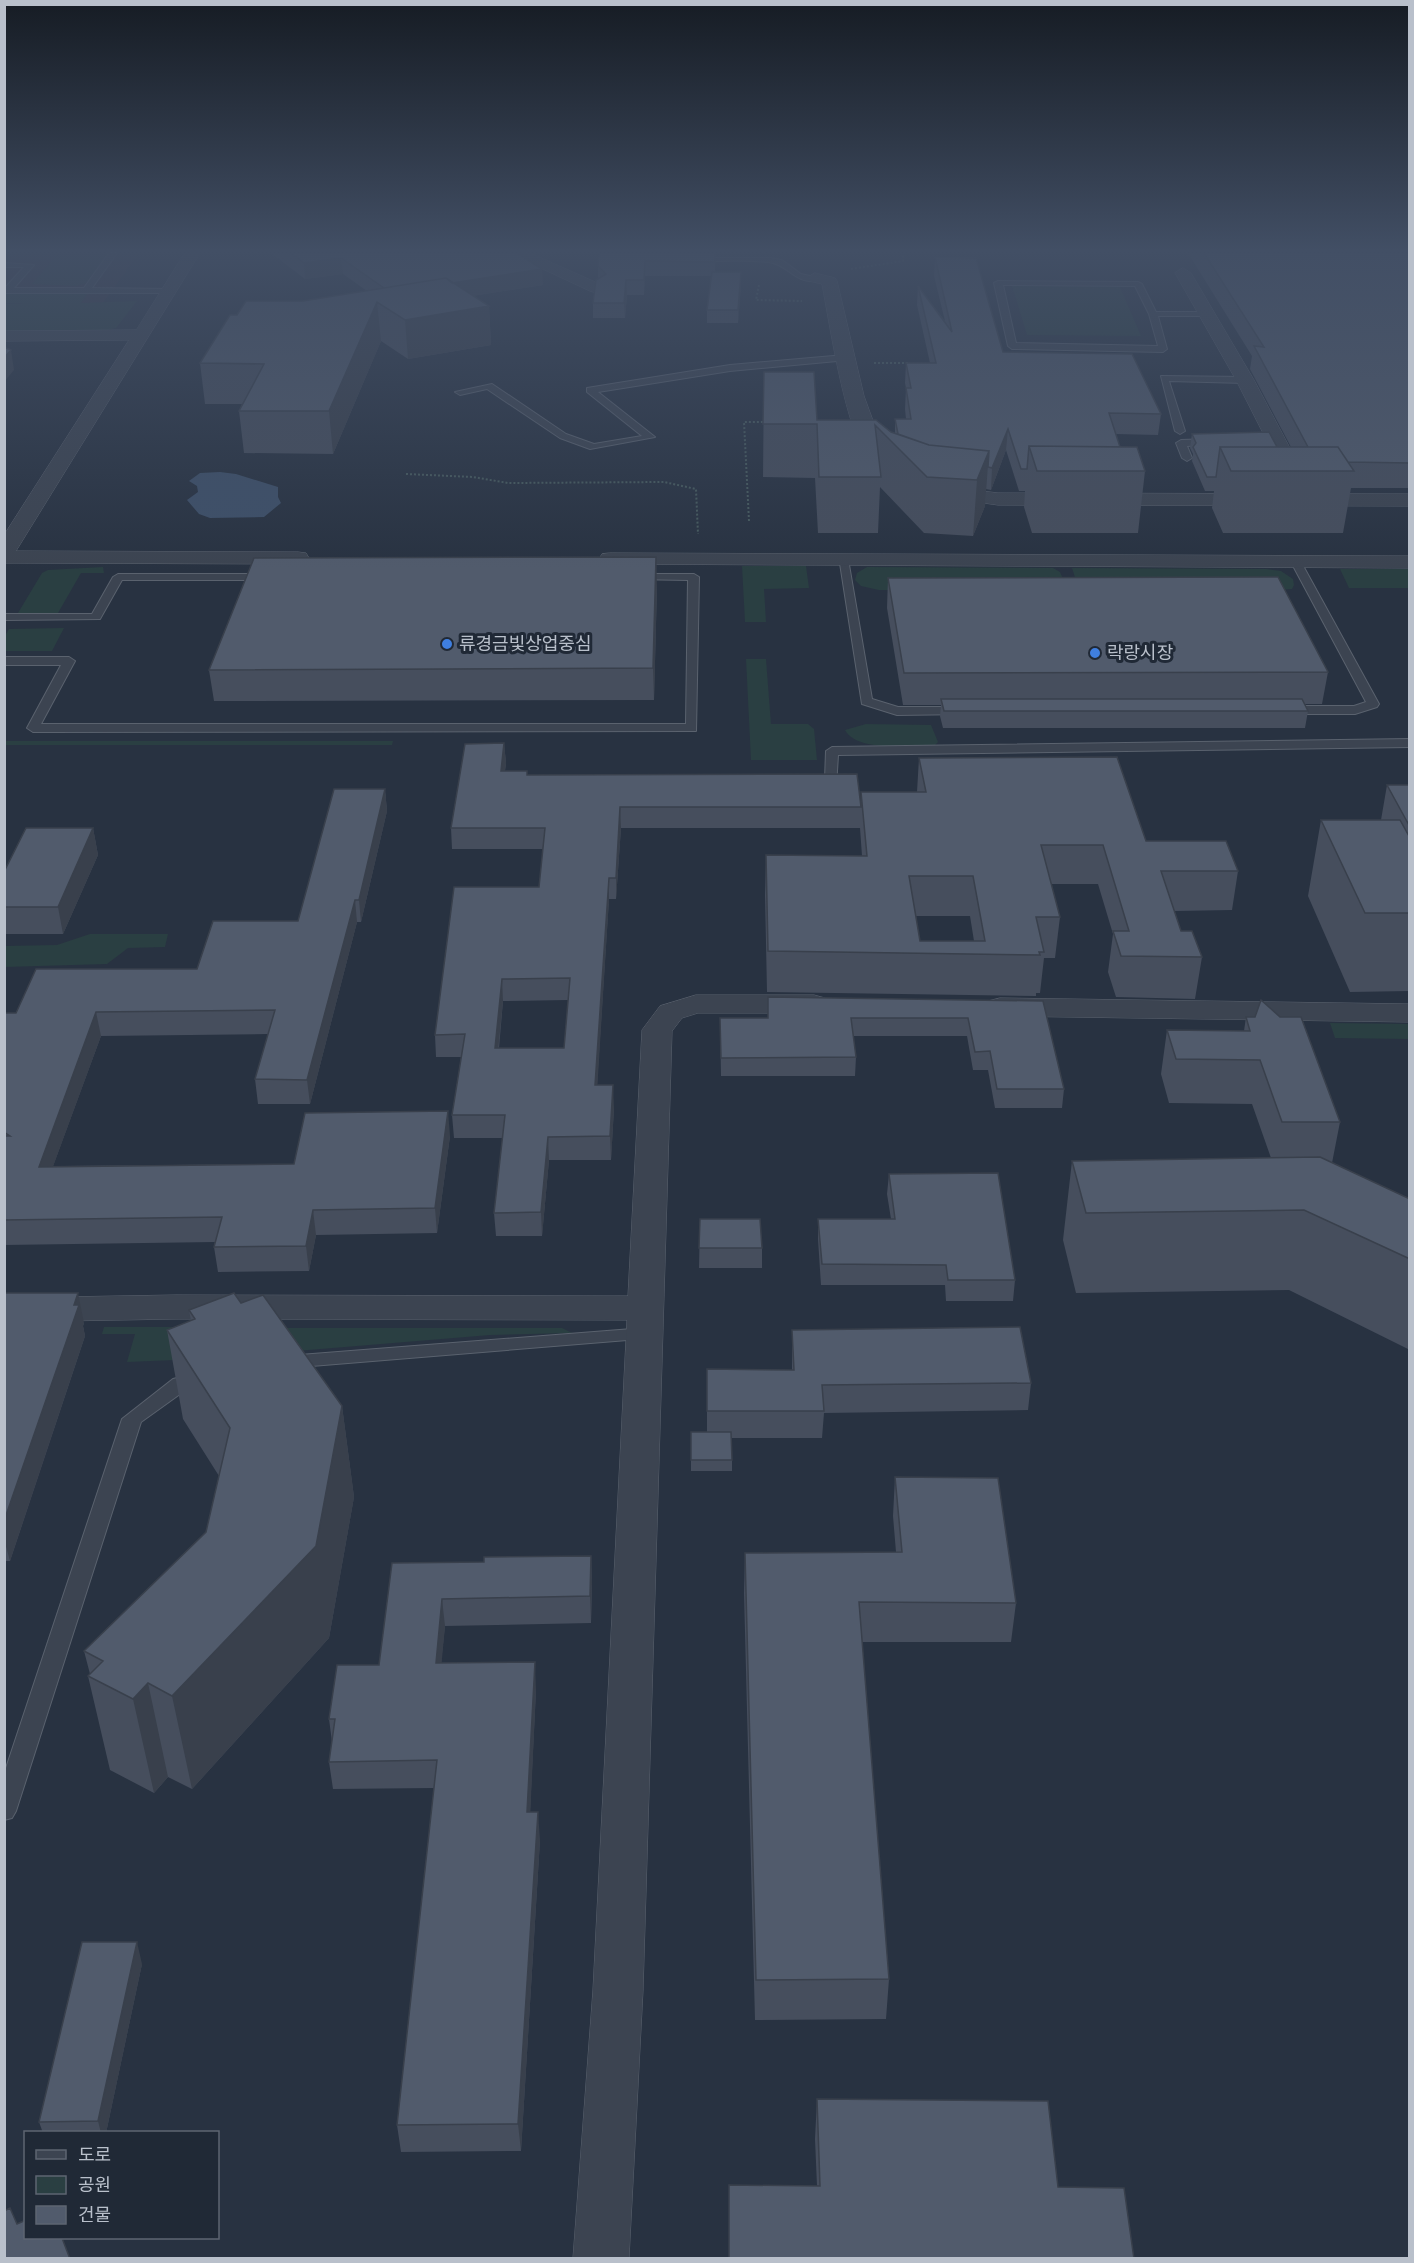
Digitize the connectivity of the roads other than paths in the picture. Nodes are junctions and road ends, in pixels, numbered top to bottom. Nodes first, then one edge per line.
1 (845, 358) edge
2 (127, 359) edge
3 (838, 359) edge
4 (1232, 359) edge
5 (1245, 380) junction
6 (460, 392) dead end
7 (1180, 431) dead end
8 (1229, 442) edge
9 (1187, 458) dead end
10 (888, 474) dead end
11 (927, 491) edge
12 (1314, 500) junction
13 (1410, 500) edge
14 (4, 555) edge
15 (318, 558) edge
16 (591, 559) edge
17 (843, 559) junction
18 (1296, 562) junction
19 (1410, 562) edge
20 (123, 567) junction
21 (282, 577) edge
22 (624, 577) edge
23 (4, 617) edge
24 (4, 661) edge
25 (1273, 710) edge
26 (979, 711) edge
27 (1410, 743) edge
28 (808, 784) edge
29 (847, 1004) edge
30 (967, 1006) edge
31 (1410, 1013) edge
32 (4, 1310) edge
33 (645, 1321) junction
34 (270, 1363) edge
35 (213, 1374) edge
36 (4, 1811) edge
37 (601, 2259) edge

1 - 10 street
2 - 14 street
3 - 6 lane
4 - 5 street
5 - 7 lane
5 - 12 street
8 - 9 lane
11 - 12 street
12 - 13 street
14 - 20 street
15 - 20 street
16 - 17 street
17 - 18 street
17 - 26 lane
18 - 19 street
18 - 25 lane
20 - 21 lane
20 - 23 lane
22 - 24 lane
27 - 28 lane
29 - 33 street
30 - 31 street
32 - 33 street
33 - 34 lane
33 - 37 street
35 - 36 lane

